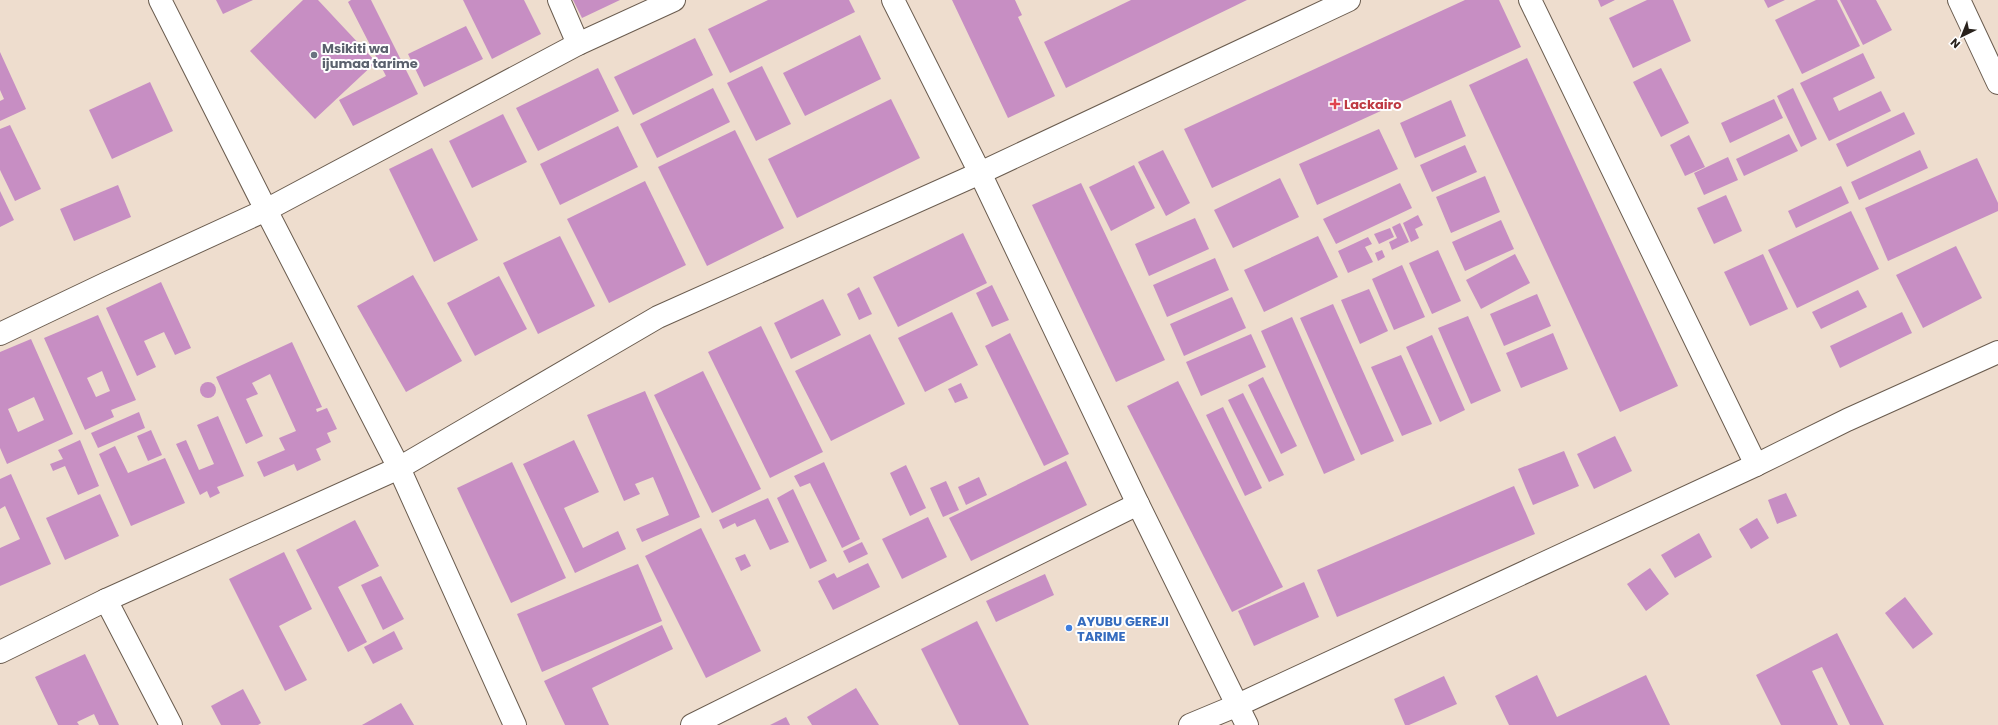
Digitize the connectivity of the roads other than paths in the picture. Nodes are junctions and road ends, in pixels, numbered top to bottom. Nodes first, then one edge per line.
1 (160, 0) edge
2 (558, 0) edge
3 (674, 0) edge
4 (893, 0) edge
5 (1349, 0) edge
6 (1530, 0) edge
7 (1959, 0) edge
8 (578, 44) junction
9 (1998, 83) edge
10 (980, 173) junction
11 (266, 210) junction
12 (0, 334) edge
13 (1998, 352) edge
14 (1756, 465) junction
15 (399, 468) junction
16 (1138, 504) junction
17 (106, 600) junction
18 (0, 652) edge
19 (1238, 705) junction
20 (171, 725) edge
21 (515, 725) edge
22 (692, 725) edge
23 (1190, 725) edge
24 (1247, 725) edge

1 - 11 street
2 - 8 street
3 - 8 street
4 - 10 street
5 - 10 street
6 - 14 street
7 - 9 street
8 - 11 street
10 - 15 street
10 - 16 street
11 - 12 street
11 - 15 street
13 - 14 street
14 - 19 street
15 - 17 street
15 - 21 street
16 - 19 street
16 - 22 street
17 - 18 street
17 - 20 street
19 - 23 street
19 - 24 street

